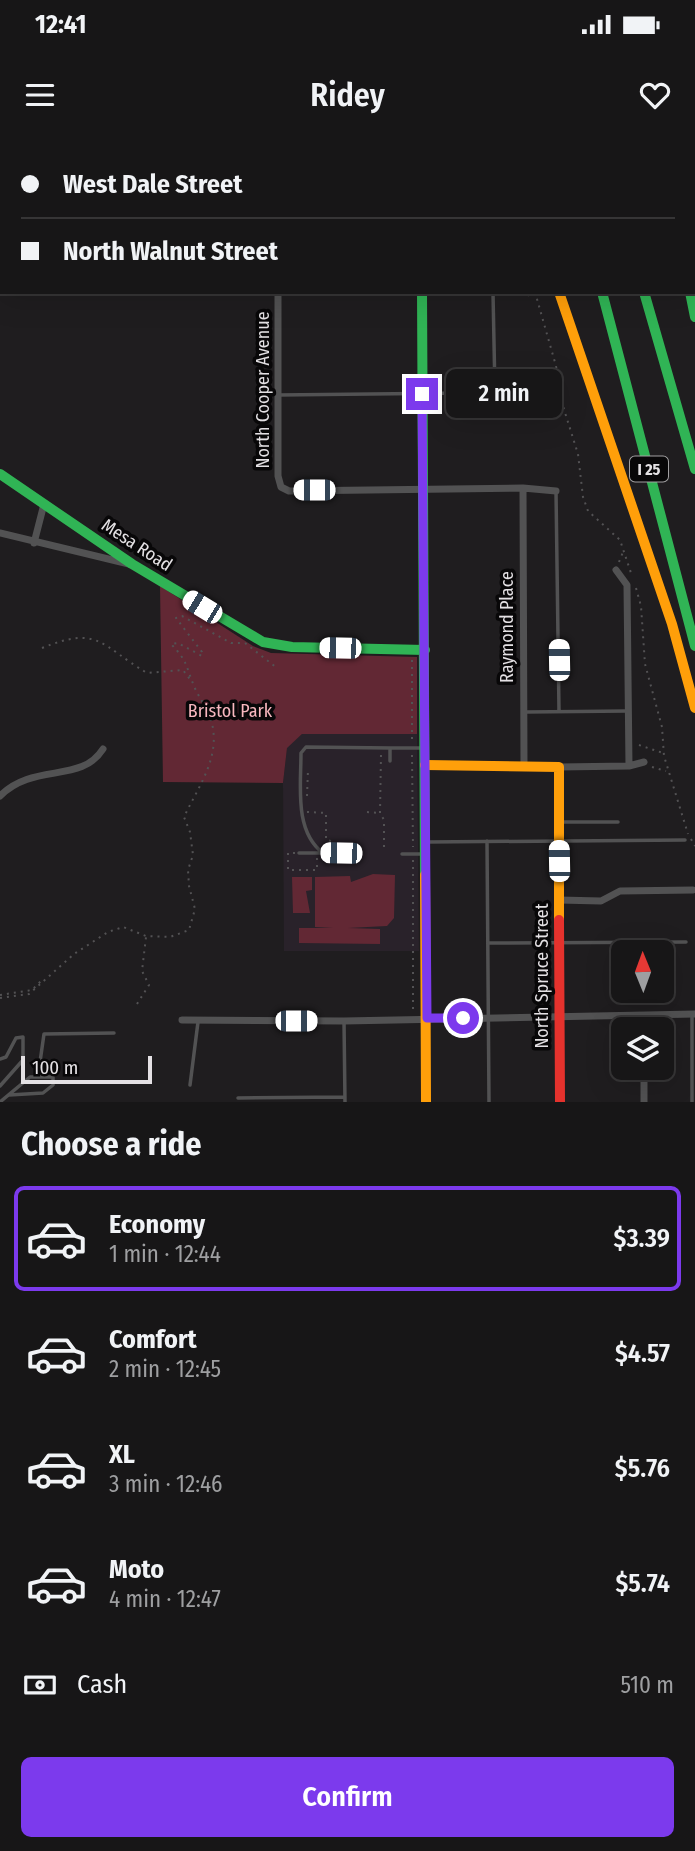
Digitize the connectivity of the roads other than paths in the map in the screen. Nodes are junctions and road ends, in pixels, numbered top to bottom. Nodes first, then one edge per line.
1 (278, 294) edge
2 (422, 294) edge
3 (493, 294) edge
4 (560, 294) edge
5 (603, 294) edge
6 (645, 294) edge
7 (690, 294) edge
8 (695, 317) edge
9 (549, 392) dead end
10 (495, 393) junction
11 (422, 394) junction
12 (278, 395) junction
13 (695, 469) edge
14 (0, 474) edge
15 (523, 488) junction
16 (423, 490) junction
17 (556, 491) joint
18 (44, 504) junction
19 (0, 533) edge
20 (34, 543) junction
21 (132, 564) junction
22 (616, 570) road end
23 (695, 646) edge
24 (425, 650) junction
25 (695, 708) edge
26 (559, 711) junction
27 (629, 711) junction
28 (523, 712) junction
29 (390, 748) junction
30 (425, 748) junction
31 (103, 749) dead end
32 (390, 761) dead end
33 (644, 762) road end
34 (425, 765) junction
35 (524, 766) junction
36 (629, 766) junction
37 (559, 767) junction
38 (0, 796) edge
39 (558, 822) junction
40 (618, 822) dead end
41 (685, 840) dead end
42 (487, 841) junction
43 (558, 841) junction
44 (425, 842) junction
45 (299, 853) road end
46 (323, 853) junction
47 (358, 854) dead end
48 (402, 854) dead end
49 (425, 854) junction
50 (692, 890) dead end
51 (559, 900) junction
52 (559, 942) junction
53 (686, 942) dead end
54 (488, 943) junction
55 (693, 1015) edge
56 (644, 1016) joint
57 (488, 1017) junction
58 (560, 1017) junction
59 (427, 1018) junction
60 (182, 1020) dead end
61 (198, 1020) junction
62 (344, 1021) junction
63 (114, 1032) dead end
64 (0, 1059) edge
65 (37, 1076) junction
66 (644, 1080) edge
67 (0, 1086) edge
68 (190, 1086) dead end
69 (9, 1095) junction
70 (238, 1098) dead end
71 (345, 1100) edge
72 (0, 1102) edge
73 (426, 1102) edge
74 (489, 1102) edge
75 (560, 1102) edge
76 (644, 1102) edge
77 (692, 1102) edge

1 - 12 street, North Cooper Avenue
2 - 11 main road
3 - 10 lane
4 - 25 main road
5 - 23 main road, I 25
6 - 13 main road, I 25
7 - 8 main road
9 - 10 lane
10 - 11 lane
11 - 12 lane
11 - 16 main road
12 - 16 street, North Cooper Avenue
14 - 18 main road, Mesa Road
15 - 16 street
15 - 17 street
15 - 28 street, Raymond Place
16 - 24 main road
17 - 26 lane
18 - 20 street
18 - 21 main road, Mesa Road
19 - 20 street
20 - 21 street
21 - 24 main road, Mesa Road
22 - 27 street
24 - 30 main road
26 - 27 lane
26 - 28 lane
27 - 36 street
28 - 35 street, Raymond Place
29 - 30 lane
29 - 32 lane
29 - 46 lane
30 - 34 main road
31 - 38 street
33 - 36 street
34 - 35 main road
34 - 44 main road
35 - 37 main road
36 - 37 street
37 - 39 main road, North Spruce Street
39 - 40 lane
39 - 43 main road, North Spruce Street
41 - 43 lane
42 - 43 lane
42 - 44 lane
42 - 54 lane
43 - 51 main road, North Spruce Street
44 - 49 main road
45 - 46 lane
46 - 47 lane
48 - 49 lane
49 - 59 main road
50 - 51 street
51 - 52 main road, North Spruce Street
52 - 53 lane
52 - 54 lane
52 - 58 main road, North Spruce Street
54 - 57 lane
55 - 56 street
55 - 77 lane
56 - 58 street
57 - 58 street
57 - 59 street
57 - 74 lane
58 - 75 main road, North Spruce Street
59 - 62 street
59 - 73 main road
60 - 61 street
61 - 62 street
61 - 68 lane
62 - 71 lane
63 - 65 lane
64 - 67 lane
65 - 69 lane
65 - 69 lane
66 - 76 street
69 - 72 lane
70 - 71 lane

